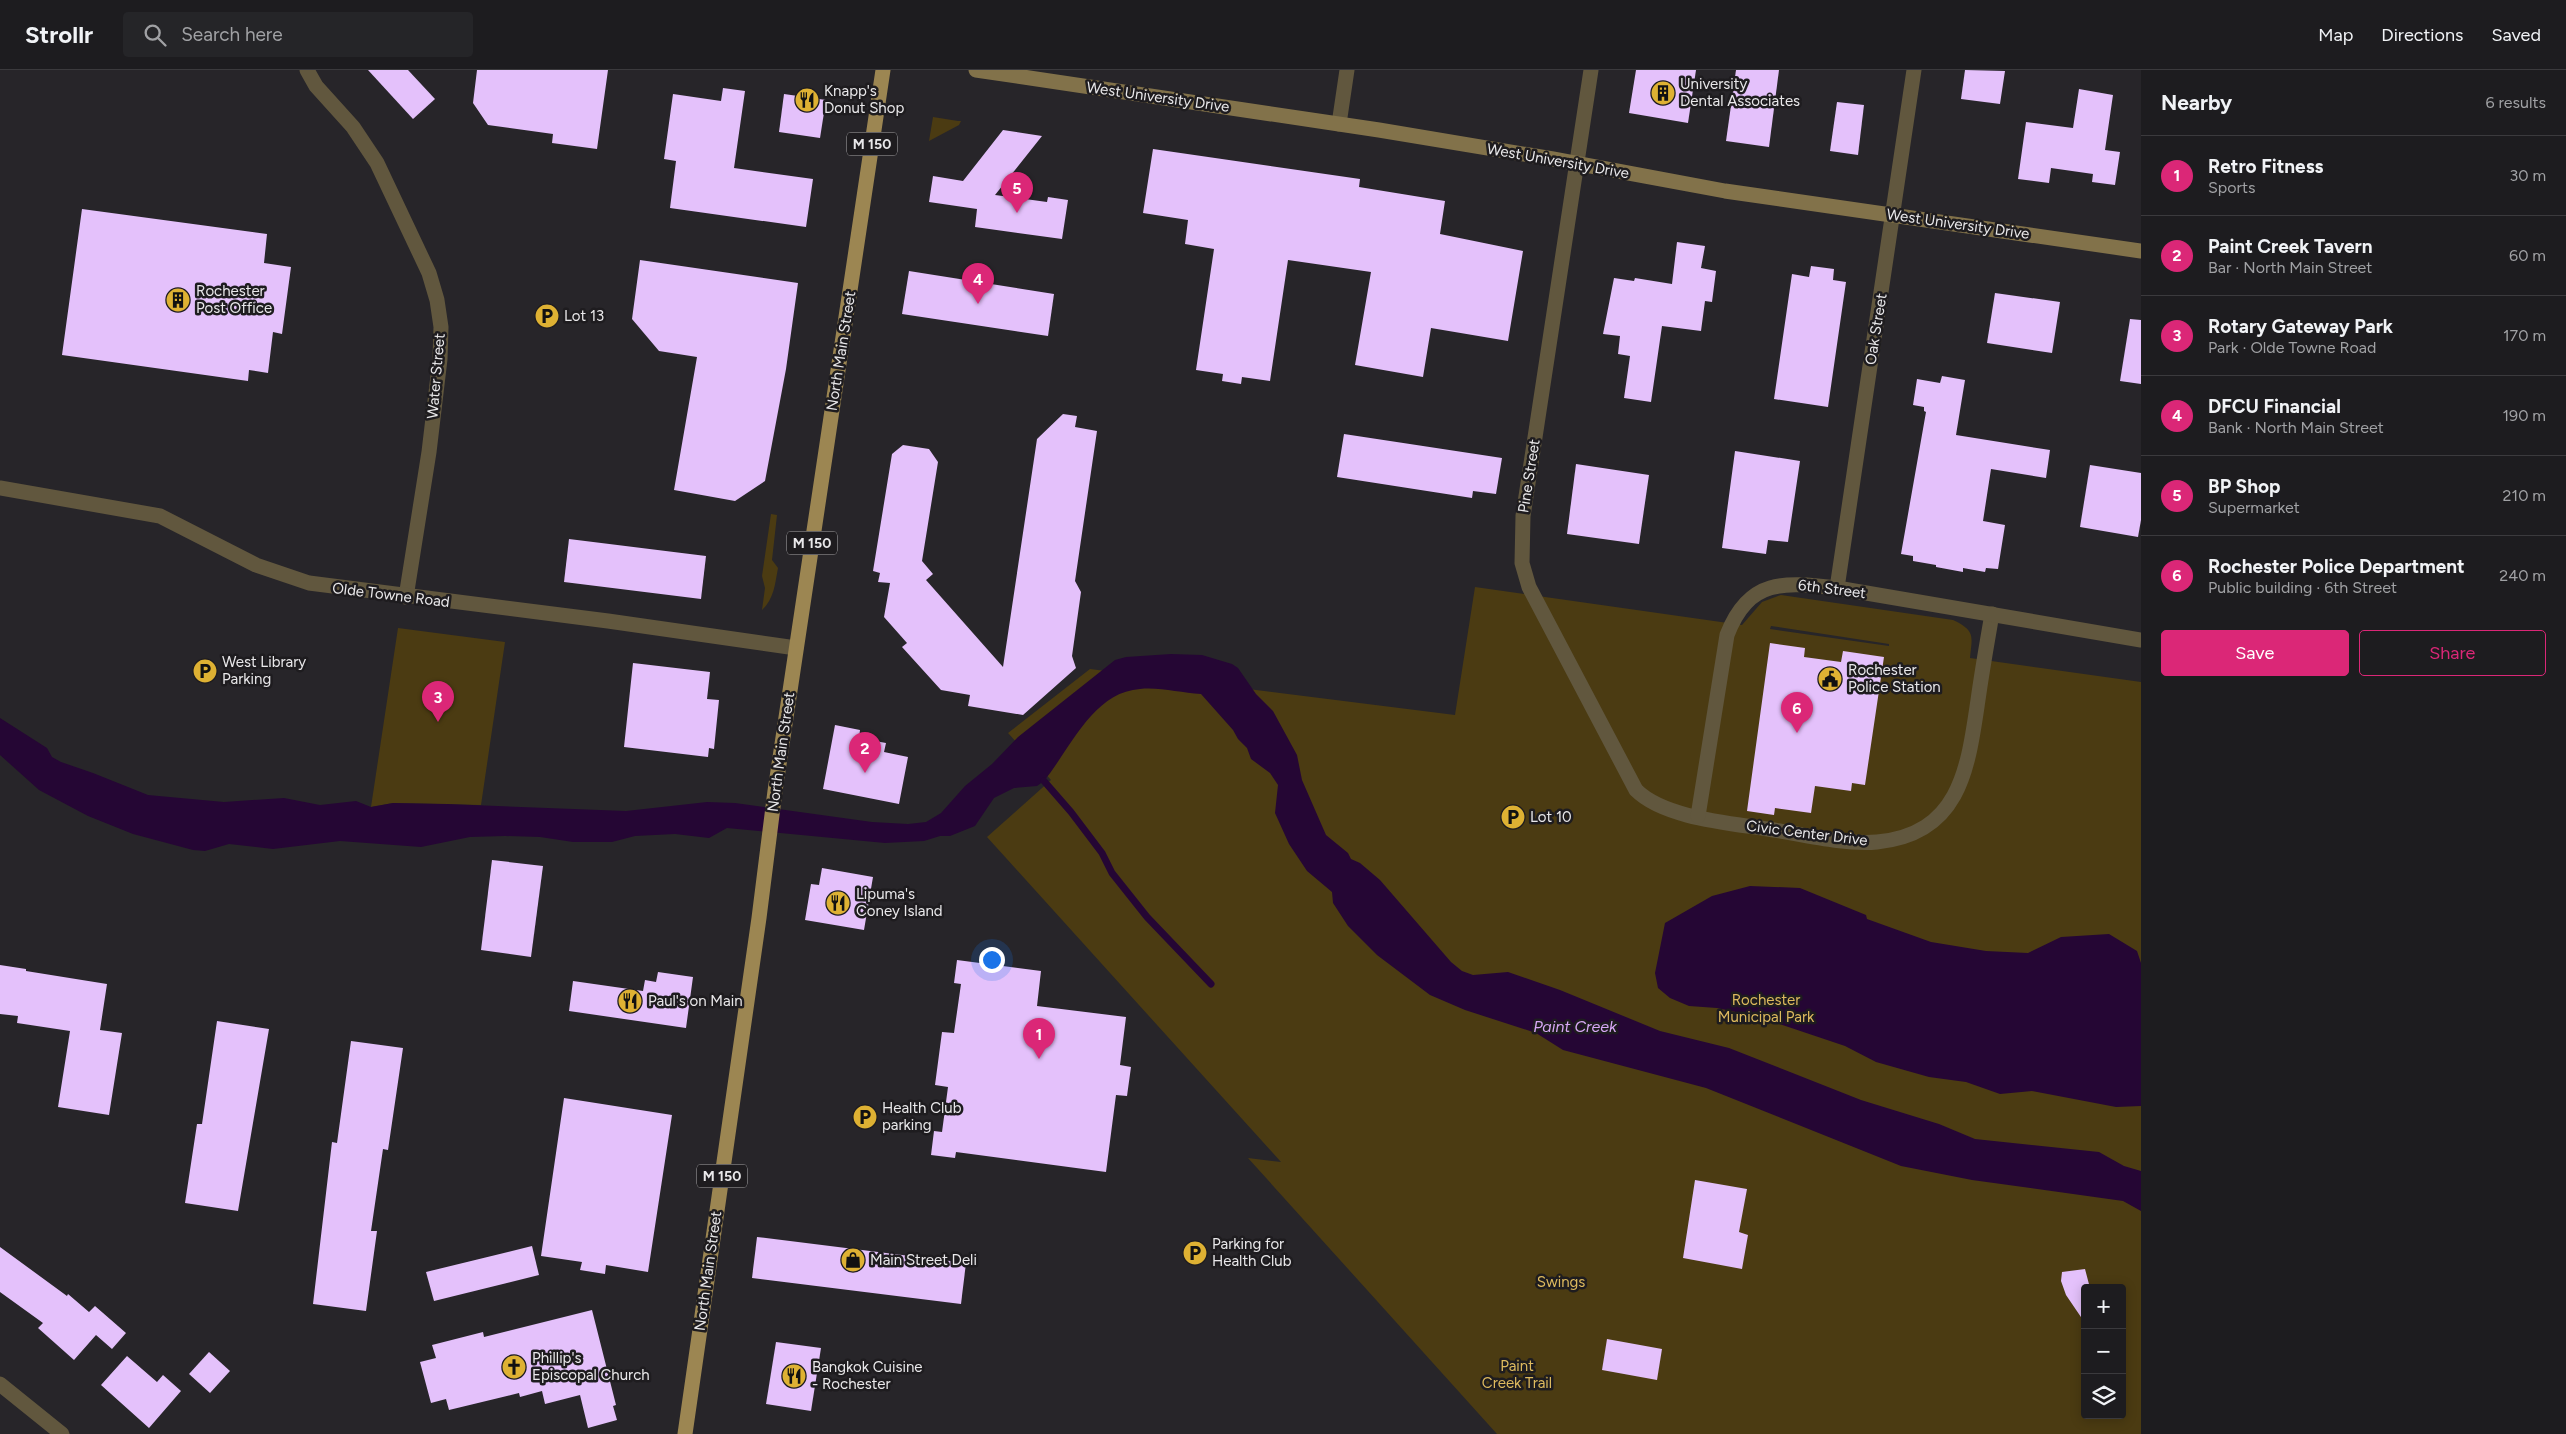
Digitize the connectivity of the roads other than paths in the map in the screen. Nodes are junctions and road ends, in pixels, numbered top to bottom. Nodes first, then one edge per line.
1 (307, 70) edge
2 (883, 70) edge
3 (976, 70) edge
4 (1347, 70) edge
5 (1591, 70) edge
6 (1914, 70) edge
7 (1339, 124) junction
8 (1577, 164) junction
9 (1893, 215) junction
10 (2141, 251) edge
11 (0, 488) edge
12 (1837, 588) junction
13 (406, 597) junction
14 (1992, 614) junction
15 (2141, 640) edge
16 (796, 648) junction
17 (1698, 816) junction
18 (0, 1384) edge
19 (62, 1434) edge
20 (685, 1434) edge

1 - 13 street, Water Street
2 - 16 main road, North Main Street / M 150
3 - 7 main road, West University Drive
4 - 7 street
5 - 8 street, Pine Street
6 - 9 street, Oak Street
7 - 8 main road, West University Drive
8 - 9 main road, West University Drive
8 - 17 street, Pine Street
9 - 10 main road, West University Drive
9 - 12 street, Oak Street
11 - 13 street, Olde Towne Road
12 - 14 street, 6th Street
12 - 17 street, 6th Street
13 - 16 street, Olde Towne Road
14 - 15 street, 6th Street
14 - 17 street, Civic Center Drive
16 - 20 main road, North Main Street / M 150
18 - 19 street

